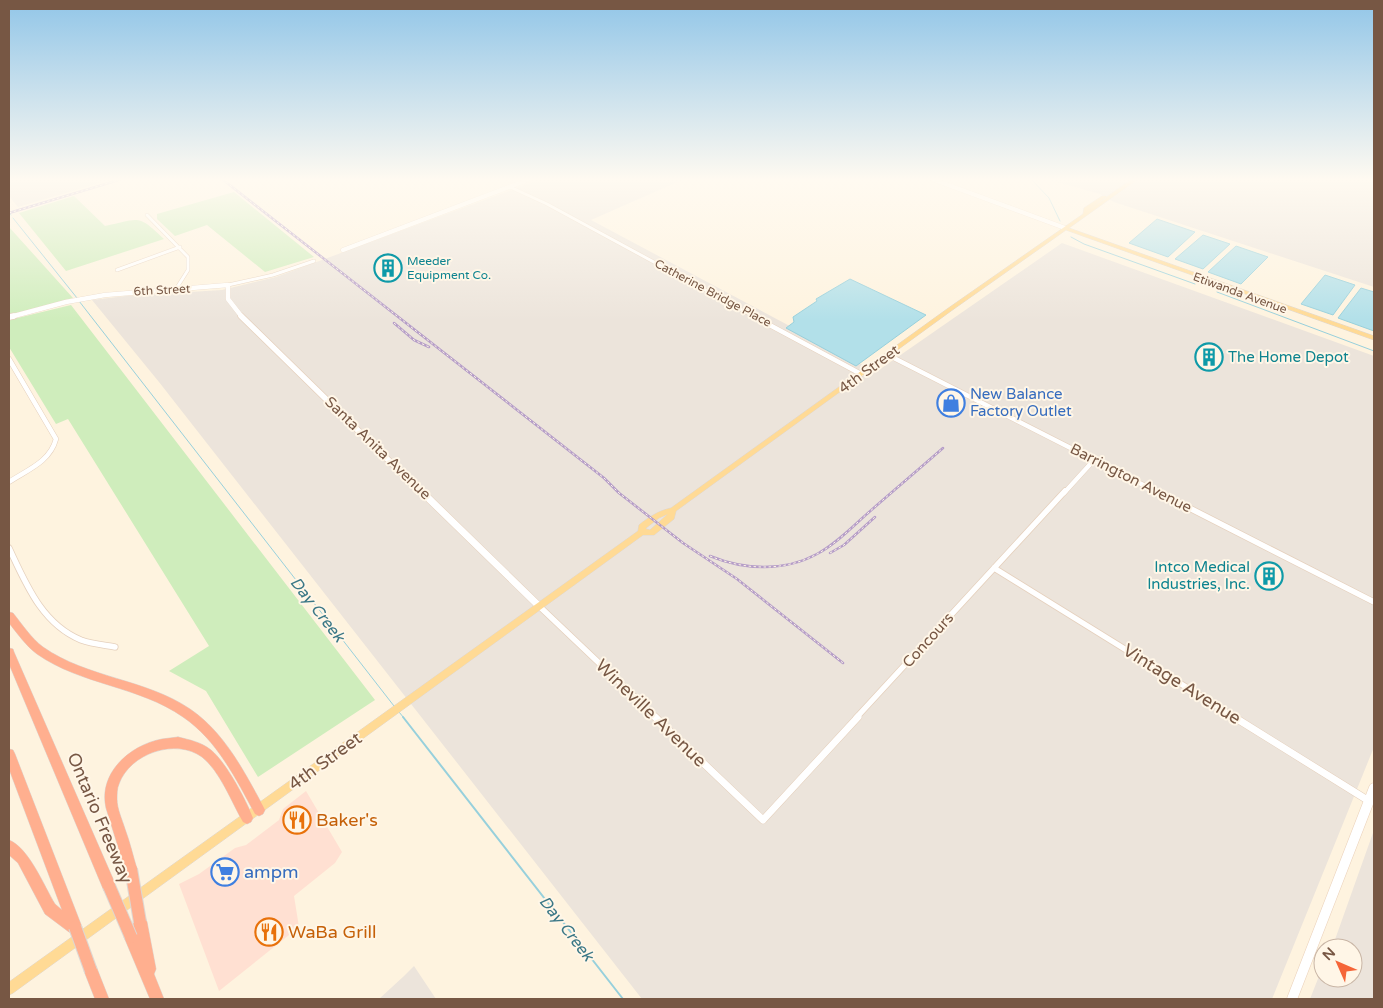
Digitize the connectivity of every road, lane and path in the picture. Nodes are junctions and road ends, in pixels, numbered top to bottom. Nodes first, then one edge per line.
1 (158, 226) edge
2 (406, 226) edge
3 (589, 226) edge
4 (1060, 226) edge
5 (1068, 226) edge
6 (1079, 226) edge
7 (1065, 228) junction
8 (1092, 238) junction
9 (1107, 243) junction
10 (180, 247) junction
11 (342, 250) dead end
12 (314, 261) dead end
13 (117, 270) dead end
14 (228, 285) junction
15 (176, 289) junction
16 (9, 317) edge
17 (1374, 338) edge
18 (1374, 343) edge
19 (888, 355) junction
20 (9, 359) edge
21 (862, 374) junction
22 (1094, 460) junction
23 (9, 482) edge
24 (9, 548) edge
25 (994, 568) junction
26 (1374, 602) edge
27 (539, 606) junction
28 (9, 616) edge
29 (115, 647) dead end
30 (9, 652) edge
31 (9, 754) edge
32 (1374, 788) edge
33 (1369, 801) junction
34 (259, 810) junction
35 (247, 818) junction
36 (763, 820) joint
37 (9, 846) edge
38 (131, 869) joint
39 (65, 914) junction
40 (140, 922) joint
41 (9, 989) edge
42 (154, 993) edge
43 (102, 999) edge
44 (1292, 999) edge

1 - 10 street
2 - 11 street
3 - 21 street, Catherine Bridge Place
4 - 7 main road, Etiwanda Avenue
5 - 7 main road, 4th Street
6 - 8 main road
7 - 8 main road, Etiwanda Avenue
7 - 19 main road, 4th Street
8 - 9 main road, Etiwanda Avenue
9 - 17 main road, Etiwanda Avenue
9 - 18 main road, Etiwanda Avenue
10 - 13 street
10 - 15 street
12 - 14 street, 6th Street
14 - 15 street, 6th Street
14 - 27 street, Santa Anita Avenue
15 - 16 street, 6th Street
19 - 21 main road, 4th Street
19 - 22 street, Barrington Avenue
20 - 23 street
21 - 27 main road, 4th Street
22 - 25 street, Concours
22 - 26 street, Barrington Avenue
24 - 29 street
25 - 33 street, Vintage Avenue
25 - 36 street, Concours
27 - 34 main road, 4th Street
27 - 36 street, Wineville Avenue
28 - 34 highway
30 - 42 highway, Ontario Freeway, bridge
31 - 39 highway
32 - 33 main road
33 - 44 main road
34 - 35 main road, 4th Street
35 - 38 highway
35 - 41 main road, 4th Street
37 - 39 highway
38 - 40 highway, bridge
39 - 43 highway, bridge
40 - 42 highway

